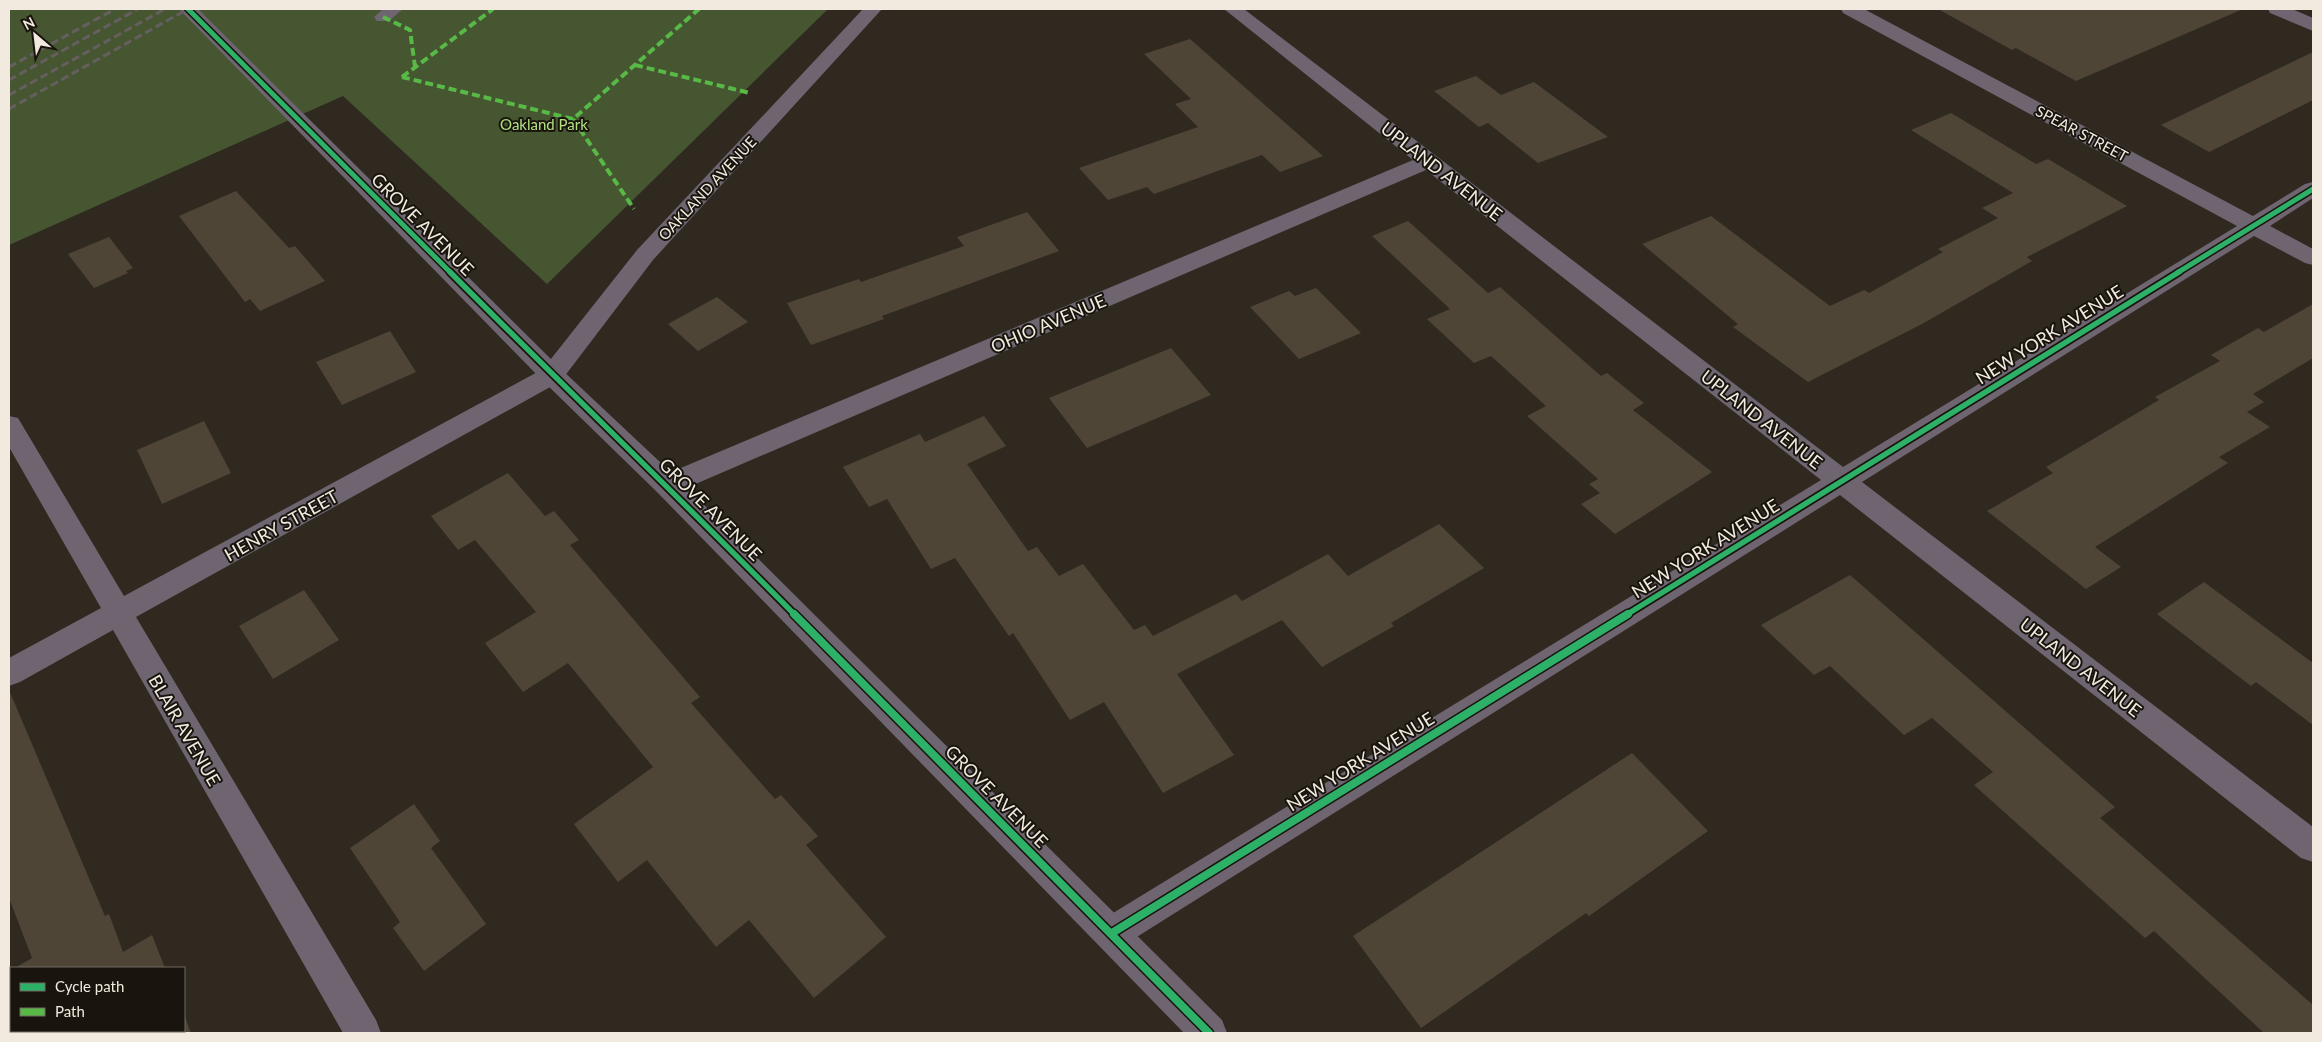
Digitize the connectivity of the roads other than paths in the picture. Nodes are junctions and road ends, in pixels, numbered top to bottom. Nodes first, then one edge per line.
1 (188, 9) edge
2 (873, 9) edge
3 (1233, 9) edge
4 (1850, 9) edge
5 (2277, 9) edge
6 (2313, 25) edge
7 (1429, 161) junction
8 (2313, 188) edge
9 (2253, 226) junction
10 (2313, 258) edge
11 (552, 375) junction
12 (9, 425) edge
13 (1841, 481) junction
14 (667, 485) junction
15 (117, 614) junction
16 (9, 673) edge
17 (2313, 847) edge
18 (1112, 933) junction
19 (363, 1033) edge
20 (1209, 1033) edge

1 - 11 street, GROVE AVENUE
2 - 11 street, OAKLAND AVENUE
3 - 7 street, UPLAND AVENUE
4 - 9 street, SPEAR STREET
5 - 6 street
7 - 13 street, UPLAND AVENUE
7 - 14 street, OHIO AVENUE
8 - 9 street, NEW YORK AVENUE
9 - 10 street, SPEAR STREET
9 - 13 street, NEW YORK AVENUE
11 - 14 street, GROVE AVENUE
11 - 15 street, HENRY STREET
12 - 15 street, BLAIR AVENUE
13 - 17 street, UPLAND AVENUE
13 - 18 street, NEW YORK AVENUE
14 - 18 street, GROVE AVENUE
15 - 16 street, HENRY STREET
15 - 19 street, BLAIR AVENUE
18 - 20 street, GROVE AVENUE

